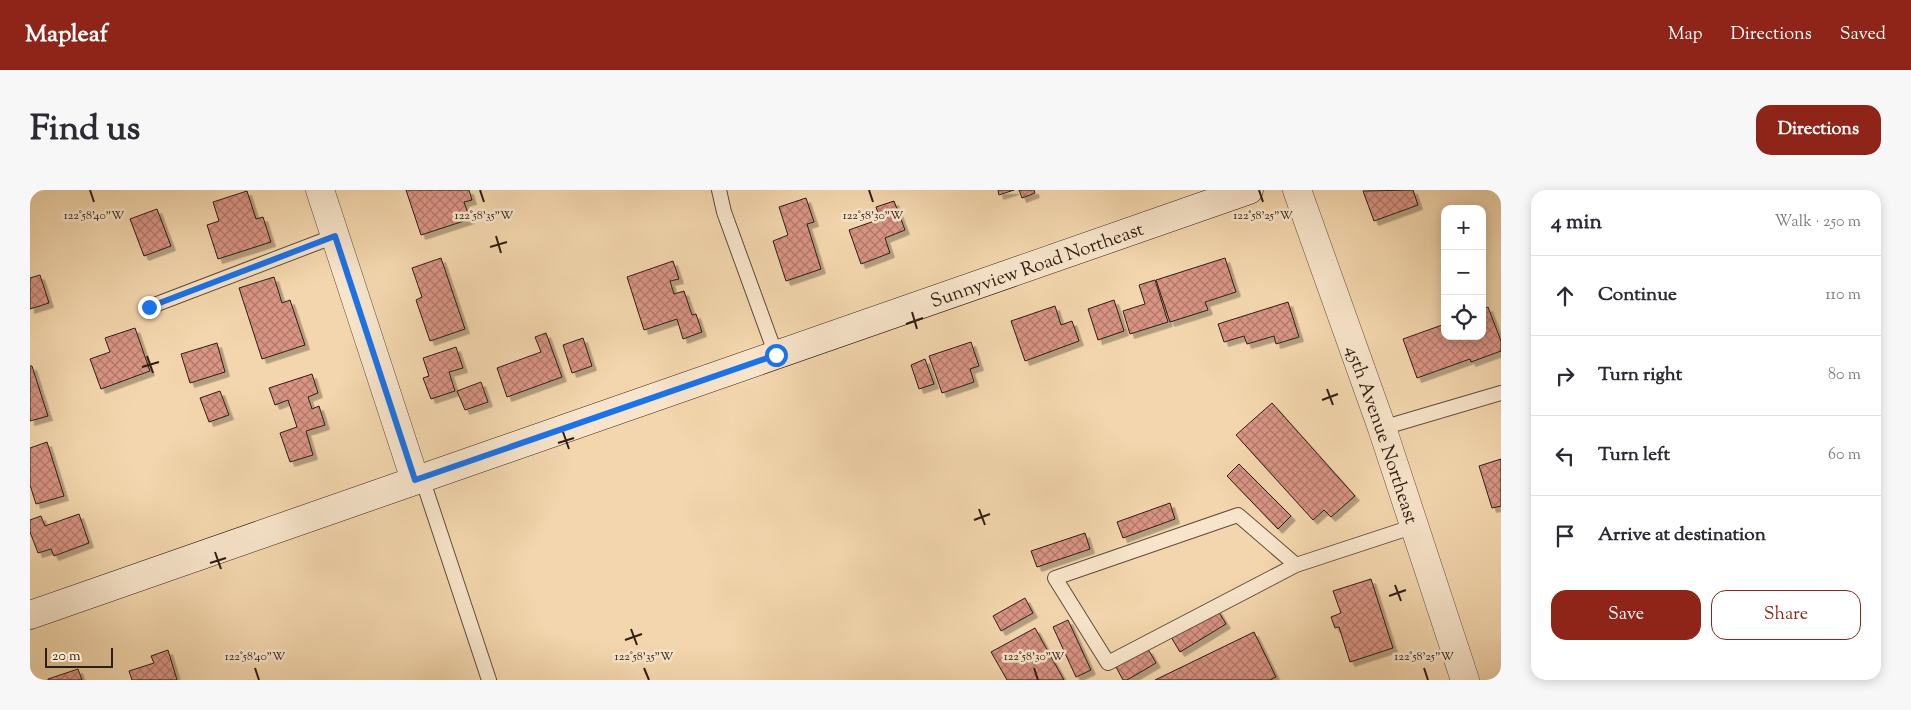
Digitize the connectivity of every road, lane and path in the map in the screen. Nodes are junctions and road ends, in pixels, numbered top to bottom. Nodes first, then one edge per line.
1 (320, 190) edge
2 (719, 190) edge
3 (1249, 190) edge
4 (1297, 190) edge
5 (335, 236) junction
6 (149, 307) dead end
7 (776, 355) junction
8 (1501, 393) edge
9 (1382, 428) junction
10 (419, 479) junction
11 (1415, 526) junction
12 (1296, 565) junction
13 (30, 615) edge
14 (489, 680) edge
15 (1465, 680) edge

1 - 5 main road
2 - 7 lane
3 - 7 main road, Sunnyview Road Northeast
4 - 9 main road, 45th Avenue Northeast
5 - 6 lane
5 - 10 main road
7 - 10 main road, Sunnyview Road Northeast
8 - 9 lane
9 - 11 main road, 45th Avenue Northeast
10 - 13 main road, Sunnyview Road Northeast
10 - 14 lane
11 - 12 lane
11 - 15 main road, 45th Avenue Northeast
12 - 12 lane

